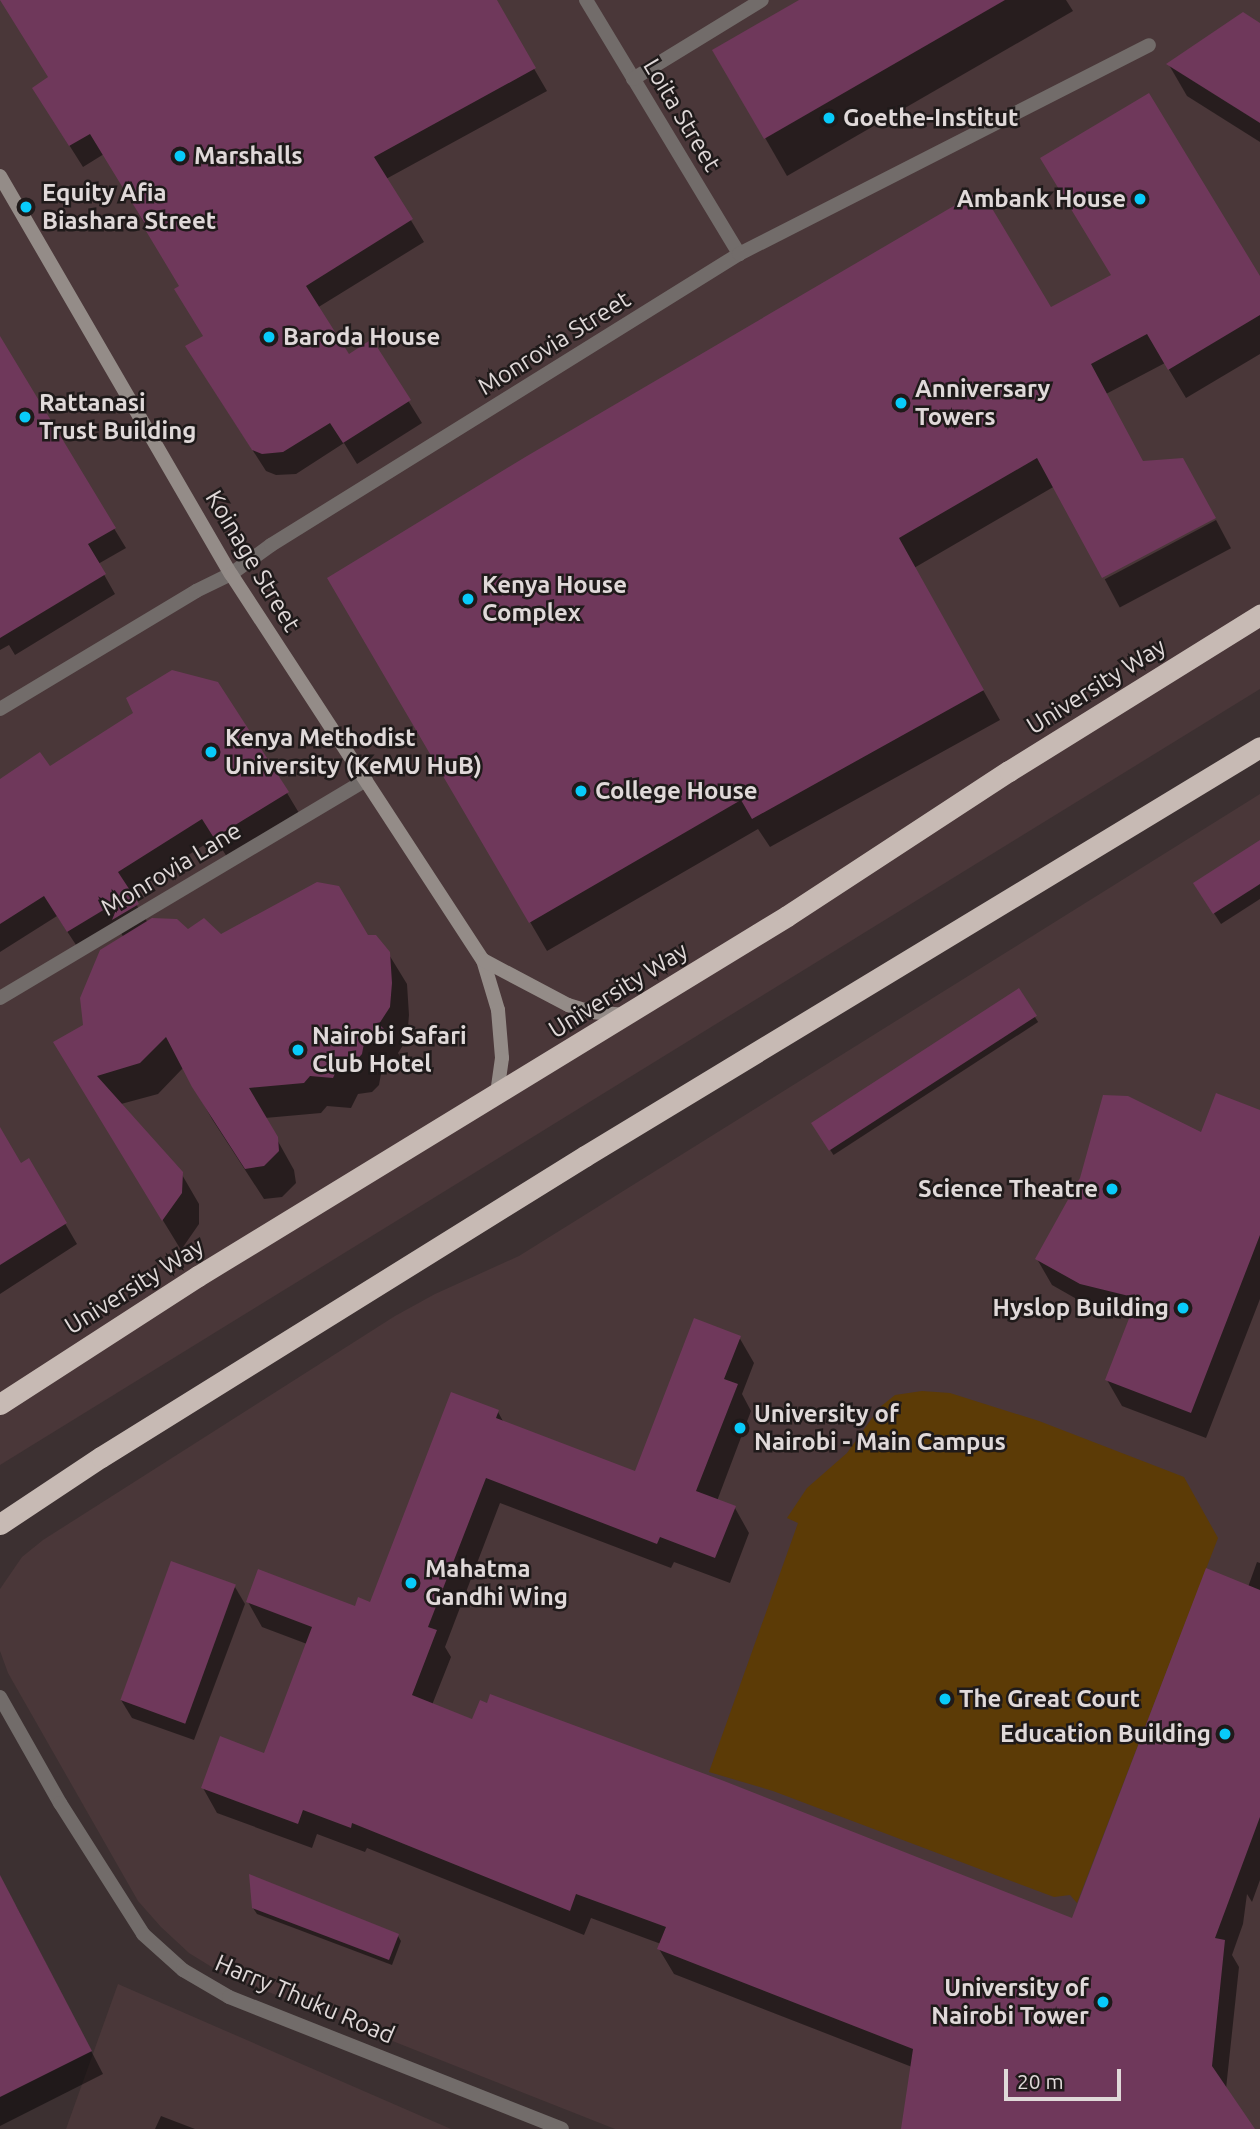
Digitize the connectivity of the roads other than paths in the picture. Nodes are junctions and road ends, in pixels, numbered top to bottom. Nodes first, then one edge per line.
1 (586, 0) edge
2 (762, 0) edge
3 (1149, 46) dead end
4 (633, 79) junction
5 (0, 176) edge
6 (740, 254) junction
7 (231, 574) junction
8 (1260, 615) edge
9 (0, 709) edge
10 (1260, 747) edge
11 (366, 780) junction
12 (483, 960) junction
13 (0, 998) edge
14 (625, 1015) junction
15 (497, 1095) junction
16 (0, 1404) edge
17 (0, 1524) edge
18 (0, 1697) edge
19 (562, 2129) edge

1 - 4 street, Loita Street
2 - 4 street
3 - 6 street, Monrovia Street
4 - 6 street, Loita Street
5 - 7 street, Koinage Street
6 - 7 street, Monrovia Street
7 - 9 street, Monrovia Street
7 - 11 street, Koinage Street
8 - 14 highway, University Way
10 - 17 highway
11 - 12 street, Koinage Street
11 - 13 street, Monrovia Lane
12 - 14 street, Koinage Street
12 - 15 street, Koinage Street
14 - 15 highway, University Way
15 - 16 highway, University Way
18 - 19 street, Harry Thuku Road

